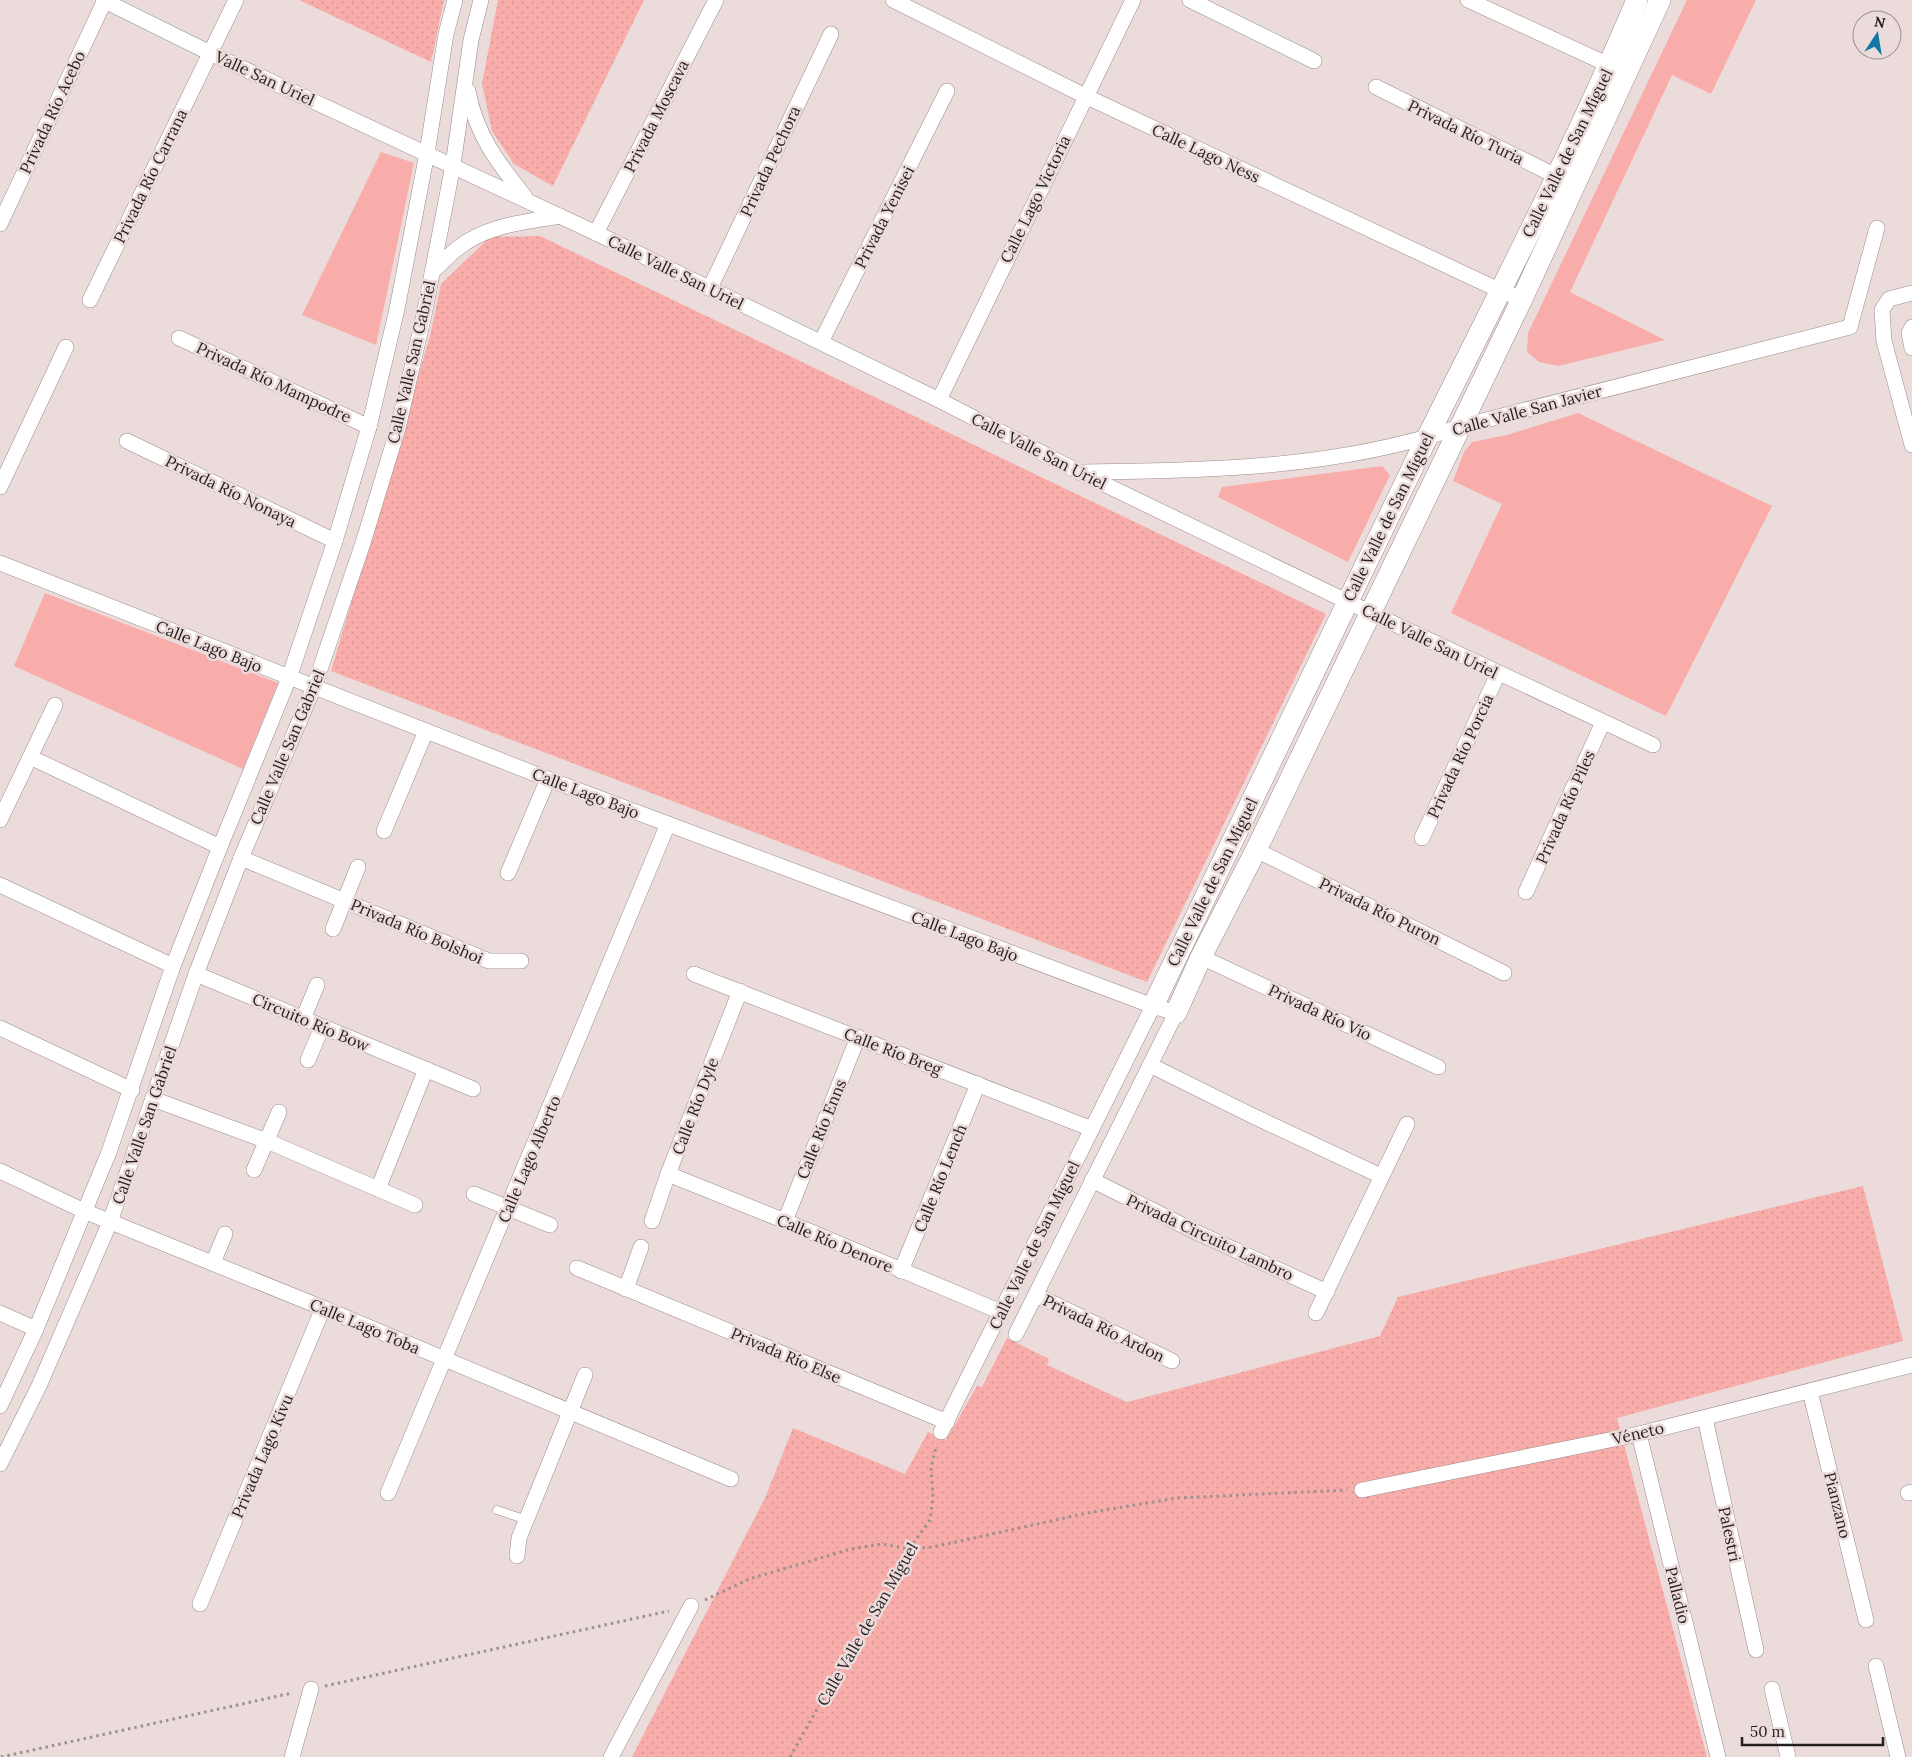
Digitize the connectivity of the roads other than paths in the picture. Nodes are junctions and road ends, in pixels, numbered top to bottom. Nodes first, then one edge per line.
1 (104, 0) edge
2 (236, 0) edge
3 (454, 0) edge
4 (481, 0) edge
5 (716, 0) edge
6 (894, 0) edge
7 (1133, 0) edge
8 (1190, 0) edge
9 (1468, 0) edge
10 (1637, 0) edge
11 (1660, 0) edge
12 (831, 34) dead end
13 (210, 53) junction
14 (1314, 61) dead end
15 (1609, 65) junction
16 (466, 78) junction
17 (1376, 87) dead end
18 (947, 91) dead end
19 (1085, 96) junction
20 (427, 152) junction
21 (453, 165) junction
22 (1556, 176) junction
23 (527, 200) junction
24 (560, 216) junction
25 (0, 224) edge
26 (1878, 228) dead end
27 (596, 233) junction
28 (432, 272) junction
29 (710, 288) junction
30 (1501, 291) junction
31 (1912, 293) edge
32 (1522, 299) junction
33 (90, 300) dead end
34 (1912, 327) edge
35 (179, 338) dead end
36 (821, 342) junction
37 (66, 348) dead end
38 (1912, 348) edge
39 (939, 400) junction
40 (369, 427) junction
41 (1459, 427) junction
42 (1427, 438) junction
43 (128, 442) dead end
44 (1912, 445) edge
45 (1079, 472) junction
46 (0, 487) edge
47 (335, 541) junction
48 (0, 563) edge
49 (1347, 601) junction
50 (1369, 612) junction
51 (1498, 674) junction
52 (289, 678) junction
53 (314, 687) junction
54 (55, 705) dead end
55 (1603, 722) junction
56 (426, 731) junction
57 (1653, 745) dead end
58 (30, 757) junction
59 (548, 779) junction
60 (1, 814) edge
61 (668, 824) junction
62 (384, 831) dead end
63 (1422, 838) dead end
64 (220, 847) junction
65 (1256, 850) junction
66 (241, 858) junction
67 (358, 867) dead end
68 (508, 873) dead end
69 (0, 885) edge
70 (1526, 892) dead end
71 (344, 900) junction
72 (333, 929) dead end
73 (1201, 957) junction
74 (521, 961) dead end
75 (173, 966) junction
76 (1504, 973) dead end
77 (196, 974) junction
78 (694, 974) dead end
79 (317, 985) dead end
80 (740, 991) junction
81 (1152, 1006) junction
82 (1176, 1013) junction
83 (303, 1019) junction
84 (322, 1026) junction
85 (0, 1028) edge
86 (858, 1037) junction
87 (308, 1060) dead end
88 (1150, 1065) junction
89 (1438, 1067) dead end
90 (426, 1070) junction
91 (978, 1084) junction
92 (132, 1090) junction
93 (473, 1090) dead end
94 (153, 1098) junction
95 (279, 1112) dead end
96 (1407, 1124) dead end
97 (1092, 1128) junction
98 (267, 1142) junction
99 (254, 1170) dead end
100 (0, 1171) edge
101 (668, 1174) junction
102 (1382, 1176) junction
103 (1092, 1180) junction
104 (378, 1189) junction
105 (474, 1194) dead end
106 (414, 1205) dead end
107 (509, 1207) junction
108 (84, 1211) junction
109 (652, 1221) dead end
110 (785, 1221) junction
111 (110, 1222) junction
112 (550, 1225) dead end
113 (224, 1234) dead end
114 (641, 1247) dead end
115 (213, 1263) junction
116 (577, 1268) dead end
117 (902, 1271) junction
118 (626, 1289) junction
119 (1327, 1292) junction
120 (1036, 1295) junction
121 (324, 1308) junction
122 (1001, 1312) junction
123 (0, 1313) edge
124 (1316, 1313) dead end
125 (36, 1329) junction
126 (1016, 1334) dead end
127 (446, 1359) junction
128 (1172, 1361) dead end
129 (1912, 1365) edge
130 (585, 1375) dead end
131 (1810, 1391) junction
132 (0, 1406) edge
133 (571, 1412) junction
134 (1705, 1418) junction
135 (944, 1427) joint
136 (1639, 1434) junction
137 (0, 1464) edge
138 (731, 1479) dead end
139 (1362, 1490) road end
140 (388, 1493) dead end
141 (497, 1510) dead end
142 (527, 1520) junction
143 (517, 1556) dead end
144 (200, 1604) dead end
145 (691, 1606) road end
146 (1866, 1620) dead end
147 (1756, 1650) dead end
148 (1876, 1666) dead end
149 (311, 1689) road end
150 (1772, 1689) dead end
151 (292, 1757) edge
152 (611, 1757) edge
153 (1718, 1757) edge
154 (1788, 1757) edge
155 (1898, 1757) edge

1 - 13 street, Valle San Uriel
1 - 25 street, Privada Río Acebo
2 - 13 street, Privada Río Carrana
3 - 20 street, Calle Valle San Gabriel
4 - 16 street, Calle Valle San Gabriel
5 - 27 street, Privada Moscava
6 - 19 street, Calle Lago Ness
7 - 19 street, Calle Lago Victoria
8 - 14 street
9 - 15 street
10 - 15 street, Calle Valle de San Miguel
11 - 32 street, Calle Valle de San Miguel
12 - 29 street, Privada Pechora
13 - 20 street, Valle San Uriel
13 - 33 street, Privada Río Carrana
15 - 22 street, Calle Valle de San Miguel
16 - 21 street, Calle Valle San Gabriel
16 - 23 street
17 - 22 street, Privada Río Turia
18 - 36 street, Privada Yenisei
19 - 30 street, Calle Lago Ness
19 - 39 street, Calle Lago Victoria
20 - 21 street, Calle Valle San Uriel
20 - 40 street, Calle Valle San Gabriel
21 - 23 street, Calle Valle San Uriel
21 - 28 street, Calle Valle San Gabriel
22 - 30 street, Calle Valle de San Miguel
23 - 24 street, Calle Valle San Uriel
24 - 27 street, Calle Valle San Uriel
24 - 28 street
26 - 41 street, Calle Valle San Javier
27 - 29 street, Calle Valle San Uriel
28 - 53 street, Calle Valle San Gabriel
29 - 36 street, Calle Valle San Uriel
30 - 32 street, Calle Lago Ness
30 - 42 street, Calle Valle de San Miguel
31 - 44 street
32 - 41 street, Calle Valle de San Miguel
34 - 38 street
35 - 40 street, Privada Río Mampodre
36 - 39 street, Calle Valle San Uriel
37 - 46 street
39 - 45 street, Calle Valle San Uriel
40 - 47 street, Calle Valle San Gabriel
41 - 42 street, Calle Valle San Javier
41 - 50 street, Calle Valle de San Miguel
42 - 45 street, Calle Valle San Javier
42 - 49 street, Calle Valle de San Miguel
43 - 47 street, Privada Río Nonaya
45 - 49 street, Calle Valle San Uriel
47 - 52 street, Calle Valle San Gabriel
48 - 52 street, Calle Lago Bajo
49 - 50 street, Calle Valle San Uriel
49 - 81 street, Calle Valle de San Miguel
50 - 51 street, Calle Valle San Uriel
50 - 65 street, Calle Valle de San Miguel
51 - 55 street, Calle Valle San Uriel
51 - 63 street, Privada Río Porcia
52 - 53 street, Calle Lago Bajo
52 - 64 street, Calle Valle San Gabriel
53 - 56 street, Calle Lago Bajo
53 - 66 street, Calle Valle San Gabriel
54 - 58 street
55 - 57 street, Calle Valle San Uriel
55 - 70 street, Privada Río Piles
56 - 59 street, Calle Lago Bajo
56 - 62 street
58 - 60 street
58 - 64 street
59 - 61 street, Calle Lago Bajo
59 - 68 street
61 - 81 street, Calle Lago Bajo
61 - 107 street, Calle Lago Alberto
64 - 75 street, Calle Valle San Gabriel
65 - 73 street, Calle Valle de San Miguel
65 - 76 street, Privada Río Puron
66 - 71 street, Privada Río Bolshoi
66 - 77 street, Calle Valle San Gabriel
67 - 71 street, Privada Río Bolshoi
69 - 75 street
71 - 72 street, Privada Río Bolshoi
71 - 74 street, Privada Río Bolshoi
73 - 82 street, Calle Valle de San Miguel
73 - 89 street, Privada Río Vío
75 - 92 street, Calle Valle San Gabriel
77 - 83 street, Circuito Río Bow
77 - 94 street, Calle Valle San Gabriel
78 - 80 street, Calle Río Breg
79 - 83 street
80 - 86 street, Calle Río Breg
80 - 101 street, Calle Río Dyle
81 - 82 street, Calle Lago Bajo
81 - 97 street, Calle Valle de San Miguel
82 - 88 street, Calle Valle de San Miguel
83 - 84 street, Circuito Río Bow
84 - 87 street
84 - 90 street, Circuito Río Bow
85 - 92 street
86 - 91 street, Calle Río Breg
86 - 110 street, Calle Río Enns
88 - 102 street
88 - 103 street, Calle Valle de San Miguel
90 - 93 street, Circuito Río Bow
90 - 104 street
91 - 97 street, Calle Río Breg
91 - 117 street, Calle Río Lench
92 - 108 street, Calle Valle San Gabriel
94 - 98 street
94 - 111 street, Calle Valle San Gabriel
95 - 98 street
96 - 102 street
97 - 122 street, Calle Valle de San Miguel
98 - 99 street
98 - 104 street
100 - 108 street, Calle Lago Toba
101 - 109 street, Calle Río Dyle
101 - 110 street, Calle Río Denore
102 - 119 street
103 - 119 street, Privada Circuito Lambro
103 - 120 street, Calle Valle de San Miguel
104 - 106 street
105 - 107 street
107 - 112 street
107 - 127 street, Calle Lago Alberto
108 - 111 street, Calle Lago Toba
108 - 125 street, Calle Valle San Gabriel
110 - 117 street, Calle Río Denore
111 - 115 street, Calle Lago Toba
111 - 137 street, Calle Valle San Gabriel
113 - 115 street
114 - 118 street
115 - 121 street, Calle Lago Toba
116 - 118 street, Privada Río Else
117 - 122 street, Calle Río Denore
118 - 135 street, Privada Río Else
119 - 124 street
120 - 126 street, Calle Valle de San Miguel
120 - 128 street, Privada Río Ardon
121 - 127 street, Calle Lago Toba
121 - 144 street, Privada Lago Kivu
122 - 135 street, Calle Valle de San Miguel
123 - 125 street
125 - 132 street, Calle Valle San Gabriel
127 - 133 street, Calle Lago Toba
127 - 140 street, Calle Lago Alberto
129 - 131 street, Véneto
130 - 133 street
131 - 134 street, Véneto
131 - 146 street, Pianzano
133 - 138 street, Calle Lago Toba
133 - 142 street
134 - 136 street, Véneto
134 - 147 street, Palestri
136 - 139 street, Véneto
136 - 153 street, Palladio
141 - 142 lane
142 - 143 street
145 - 152 street
148 - 155 street
149 - 151 street
150 - 154 street

